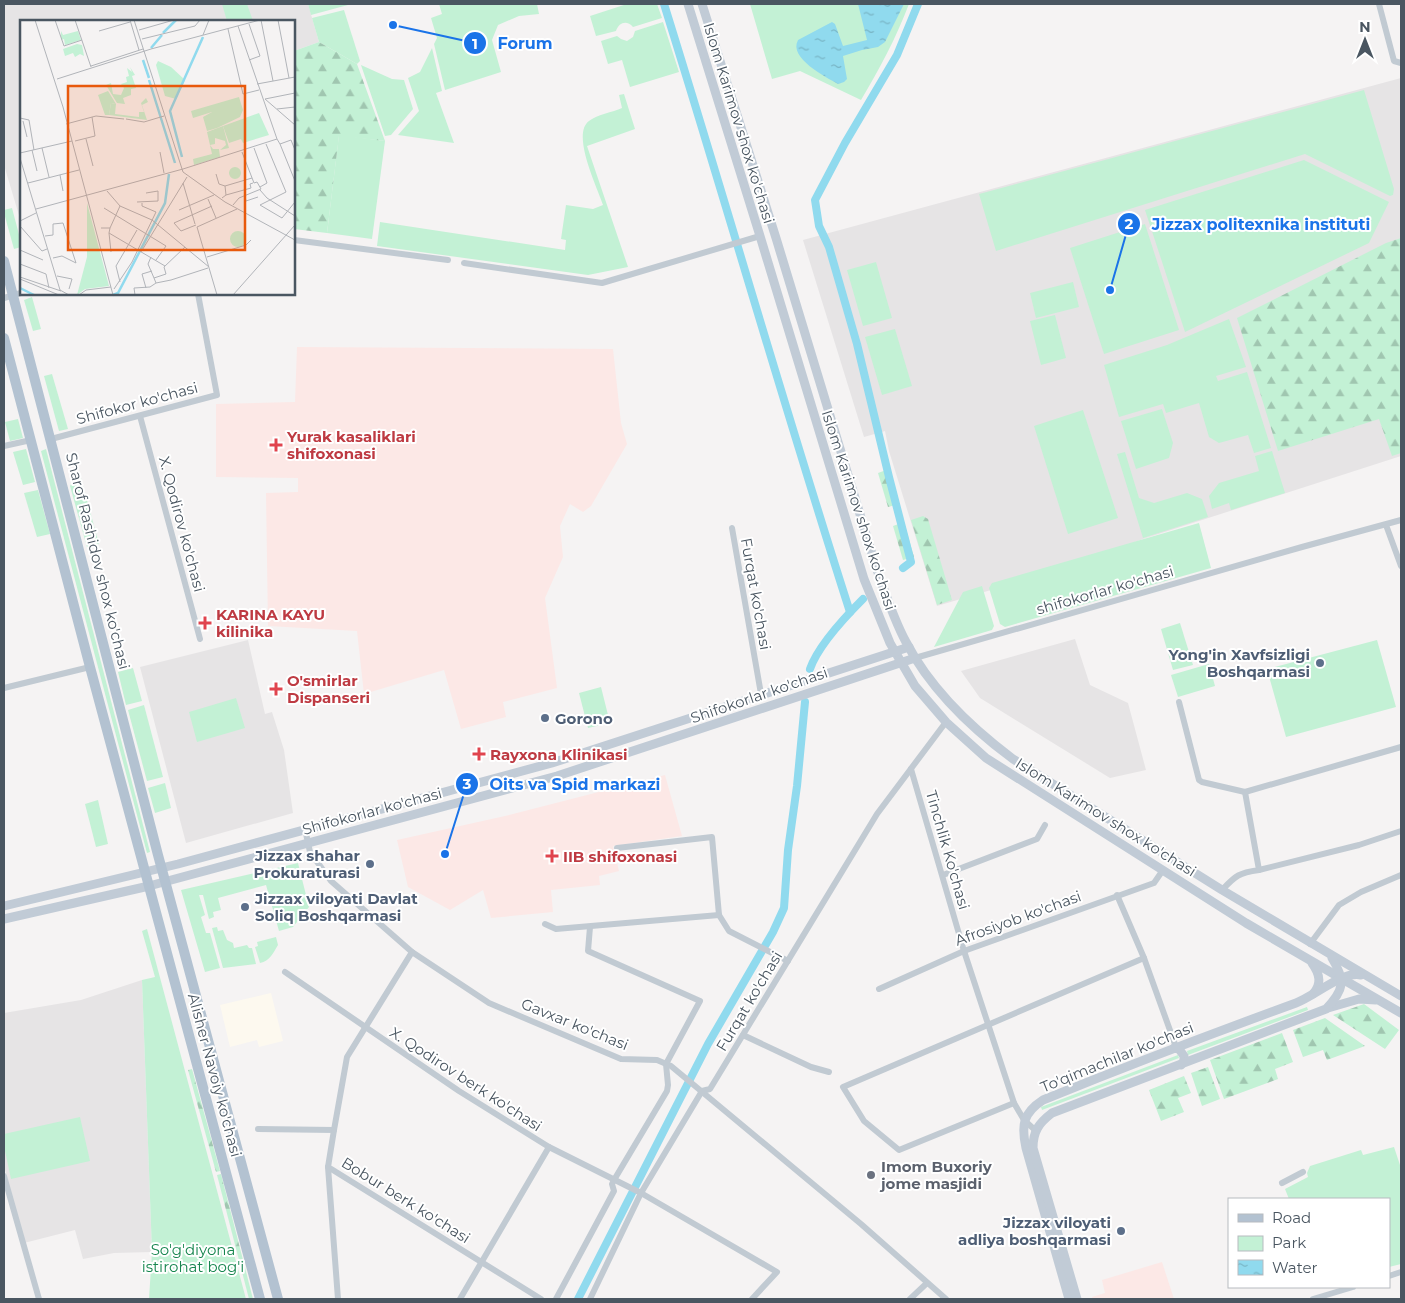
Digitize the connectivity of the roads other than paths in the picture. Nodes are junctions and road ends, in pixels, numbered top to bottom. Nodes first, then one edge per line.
1 (688, 4) edge
2 (702, 4) edge
3 (1379, 4) edge
4 (1401, 63) edge
5 (760, 236) junction
6 (295, 240) edge
7 (448, 260) dead end
8 (4, 261) edge
9 (464, 263) dead end
10 (13, 295) edge
11 (198, 295) edge
12 (4, 338) edge
13 (17, 388) junction
14 (37, 388) junction
15 (140, 416) junction
16 (51, 439) junction
17 (31, 440) junction
18 (4, 446) edge
19 (1401, 520) edge
20 (1386, 525) junction
21 (732, 528) dead end
22 (1401, 566) edge
23 (200, 639) dead end
24 (909, 647) junction
25 (895, 652) junction
26 (916, 658) junction
27 (900, 662) junction
28 (90, 667) junction
29 (4, 688) edge
30 (762, 694) junction
31 (1179, 702) dead end
32 (946, 722) junction
33 (1401, 747) edge
34 (911, 769) junction
35 (1245, 792) junction
36 (1044, 825) dead end
37 (305, 829) junction
38 (1401, 831) edge
39 (308, 842) junction
40 (617, 848) dead end
41 (162, 868) junction
42 (1163, 870) junction
43 (1259, 870) junction
44 (146, 872) junction
45 (943, 875) junction
46 (1401, 875) edge
47 (166, 881) junction
48 (149, 886) junction
49 (1222, 890) junction
50 (1117, 895) junction
51 (4, 906) edge
52 (720, 915) junction
53 (4, 919) edge
54 (545, 924) dead end
55 (590, 927) junction
56 (1310, 944) junction
57 (964, 951) junction
58 (412, 952) junction
59 (1330, 955) junction
60 (1144, 958) junction
61 (788, 961) junction
62 (1311, 961) junction
63 (285, 972) dead end
64 (1366, 976) junction
65 (1341, 978) junction
66 (879, 989) dead end
67 (1401, 996) edge
68 (1309, 998) junction
69 (1382, 1001) junction
70 (1326, 1009) junction
71 (1401, 1013) edge
72 (988, 1023) junction
73 (365, 1028) junction
74 (743, 1035) junction
75 (1175, 1048) junction
76 (666, 1064) junction
77 (1181, 1065) junction
78 (829, 1072) dead end
79 (702, 1091) junction
80 (1014, 1103) junction
81 (1024, 1120) junction
82 (258, 1129) dead end
83 (334, 1130) junction
84 (1035, 1130) junction
85 (549, 1147) junction
86 (328, 1167) junction
87 (1303, 1172) dead end
88 (4, 1176) edge
89 (614, 1180) junction
90 (1282, 1183) dead end
91 (642, 1193) junction
92 (482, 1262) junction
93 (927, 1283) junction
94 (1350, 1288) edge
95 (39, 1299) edge
96 (260, 1299) edge
97 (278, 1299) edge
98 (338, 1299) edge
99 (460, 1299) edge
100 (541, 1299) edge
101 (556, 1299) edge
102 (590, 1299) edge
103 (752, 1299) edge
104 (910, 1299) edge
105 (946, 1299) edge
106 (1070, 1299) edge
107 (1077, 1299) edge
108 (1313, 1299) edge

1 - 5 main road, Islom Karimov shox ko'chasi
2 - 24 main road, Islom Karimov shox ko'chasi
3 - 4 street
5 - 9 street
5 - 25 main road, Islom Karimov shox ko'chasi
6 - 7 street
8 - 10 main road, Sharof Rashidov shox ko'chasi
10 - 14 main road, Sharof Rashidov shox ko'chasi
11 - 15 street, Shifokor ko'chasi
12 - 13 main road
13 - 14 main road
13 - 17 main road
14 - 16 main road, Sharof Rashidov shox ko'chasi
15 - 16 street, Shifokor ko'chasi
15 - 23 street, X. Qodirov ko'chasi
16 - 41 main road, Sharof Rashidov shox ko'chasi
17 - 18 street
17 - 28 main road
19 - 20 street, shifokorlar ko'chasi
20 - 22 street
20 - 26 street, shifokorlar ko'chasi
21 - 30 street, Furqat ko'chasi
24 - 25 main road, Shifokorlar ko'chasi
24 - 26 main road, Islom Karimov shox ko'chasi
25 - 27 main road, Islom Karimov shox ko'chasi
25 - 30 main road, Shifokorlar ko'chasi
26 - 27 main road, Shifokorlar ko'chasi
26 - 49 main road, Islom Karimov shox ko'chasi
27 - 32 main road, Islom Karimov shox ko'chasi
27 - 39 main road, Shifokorlar ko'chasi
28 - 29 street
28 - 44 main road, Alisher Navoiy ko'chasi
30 - 37 main road, Shifokorlar ko'chasi
31 - 35 street
32 - 34 street, Furqat ko'chasi
32 - 42 main road, Islom Karimov shox ko'chasi
33 - 35 street
34 - 45 street, Tinchlik Ko'chasi
34 - 61 street, Furqat ko'chasi
35 - 43 street
36 - 45 street
37 - 39 street, Gavxar ko'chasi
37 - 41 main road, Shifokorlar ko'chasi
38 - 43 street
39 - 47 main road, Shifokorlar ko'chasi
39 - 58 street, Gavxar ko'chasi
40 - 52 street
41 - 44 main road, Shifokorlar ko'chasi
41 - 47 main road, Alisher Navoiy ko'chasi
42 - 50 street, Afrosiyob ko'chasi
42 - 62 main road, Islom Karimov shox ko'chasi
43 - 49 street
44 - 48 main road, Alisher Navoiy ko'chasi
44 - 51 main road, Shifokorlar ko'chasi
45 - 57 street, Tinchlik Ko'chasi
46 - 56 street
47 - 48 main road, Shifokorlar ko'chasi
47 - 97 main road, Alisher Navoiy ko'chasi
48 - 53 main road, Shifokorlar ko'chasi
48 - 96 main road, Alisher Navoiy ko'chasi
49 - 56 main road, Islom Karimov shox ko'chasi
50 - 57 street, Afrosiyob ko'chasi
50 - 60 street
52 - 55 street
52 - 61 street
54 - 55 street
55 - 76 street
56 - 59 main road, Islom Karimov shox ko'chasi
57 - 66 street, Afrosiyob ko'chasi
57 - 72 street, Tinchlik Ko'chasi
58 - 73 street, Bobur berk ko'chasi
58 - 76 street, Gavxar ko'chasi
59 - 64 main road, Islom Karimov shox ko'chasi
59 - 65 main road
60 - 72 street
60 - 75 street
61 - 74 street, Furqat ko'chasi
62 - 65 main road, Islom Karimov shox ko'chasi
62 - 68 main road
63 - 73 street, X. Qodirov berk ko'chasi
64 - 65 main road, To'qimachilar ko'chasi
64 - 67 main road, Islom Karimov shox ko'chasi
65 - 68 main road, To'qimachilar ko'chasi
65 - 69 main road, Islom Karimov shox ko'chasi
65 - 70 main road
68 - 75 main road, To'qimachilar ko'chasi
69 - 70 main road, To'qimachilar ko'chasi
69 - 71 main road, Islom Karimov shox ko'chasi
70 - 77 main road, To'qimachilar ko'chasi
72 - 80 street, Tinchlik Ko'chasi
72 - 80 street
73 - 83 street, Bobur berk ko'chasi
73 - 85 street, X. Qodirov berk ko'chasi
74 - 78 street
74 - 79 street, Furqat ko'chasi
75 - 77 main road
75 - 81 main road, To'qimachilar ko'chasi
76 - 79 street, Gavxar ko'chasi
76 - 89 street
77 - 84 main road, To'qimachilar ko'chasi
79 - 91 street, Furqat ko'chasi
79 - 93 street, Gavxar ko'chasi
80 - 81 street, Tinchlik Ko'chasi
81 - 84 street, Tinchlik Ko'chasi
81 - 106 main road
82 - 83 street
83 - 86 street, Bobur berk ko'chasi
84 - 107 main road
85 - 89 street, X. Qodirov berk ko'chasi
85 - 92 street
86 - 92 street, Bobur berk ko'chasi
86 - 98 street
87 - 90 street
88 - 95 street
89 - 91 street, X. Qodirov berk ko'chasi
89 - 101 street
91 - 102 street, Furqat ko'chasi
91 - 103 street, X. Qodirov berk ko'chasi
92 - 99 street
92 - 100 street, Bobur berk ko'chasi
93 - 104 street
93 - 105 street, Gavxar ko'chasi
94 - 108 street

